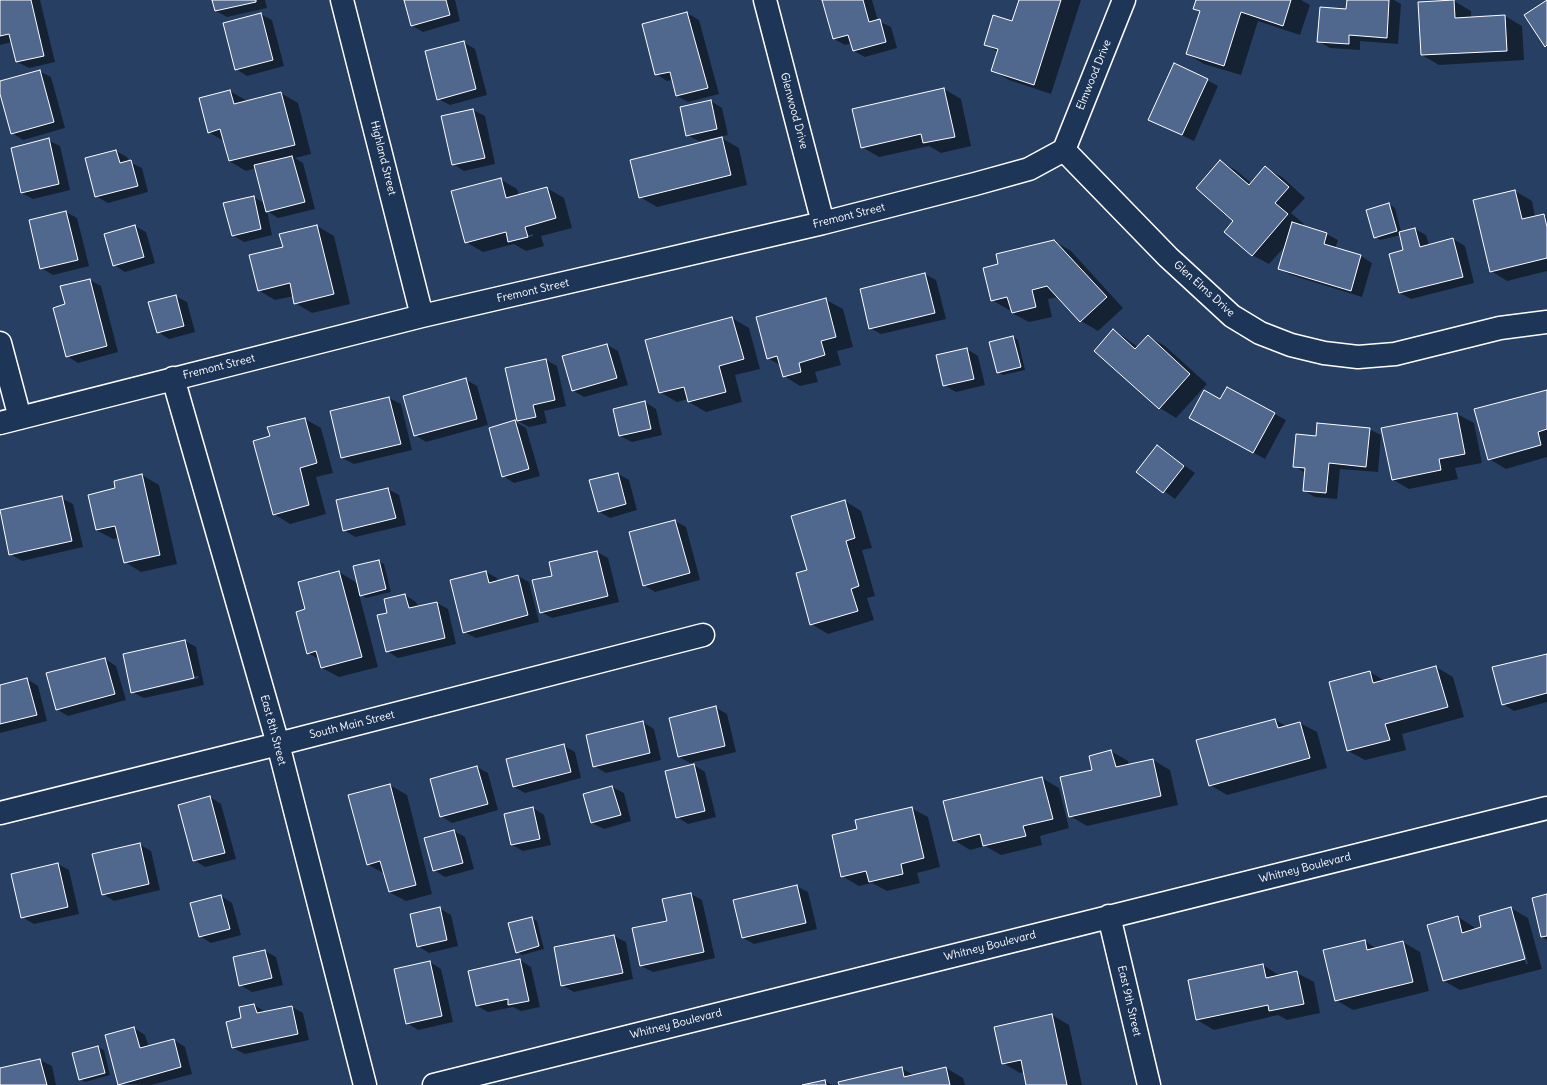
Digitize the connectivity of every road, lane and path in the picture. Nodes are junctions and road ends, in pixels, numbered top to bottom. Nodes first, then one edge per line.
1 (342, 0) edge
2 (764, 0) edge
3 (1124, 0) edge
4 (1064, 150) junction
5 (823, 223) junction
6 (422, 316) junction
7 (1547, 322) edge
8 (0, 344) edge
9 (173, 378) junction
10 (10, 421) edge
11 (703, 635) dead end
12 (278, 744) junction
13 (1547, 808) edge
14 (0, 812) edge
15 (1109, 916) junction
16 (365, 1085) edge
17 (434, 1085) edge
18 (1149, 1085) edge

1 - 6 street, Highland Street
2 - 5 street, Glenwood Drive
3 - 4 street, Elmwood Drive
4 - 5 street, Fremont Street
4 - 7 street, Glen Elms Drive
5 - 6 street, Fremont Street
6 - 9 street, Fremont Street
8 - 10 street
9 - 10 street, Fremont Street
9 - 12 street, East 8th Street
11 - 12 street, South Main Street
12 - 14 street, South Main Street
12 - 16 street, East 8th Street
13 - 15 street, Whitney Boulevard
15 - 17 street, Whitney Boulevard
15 - 18 street, East 9th Street

